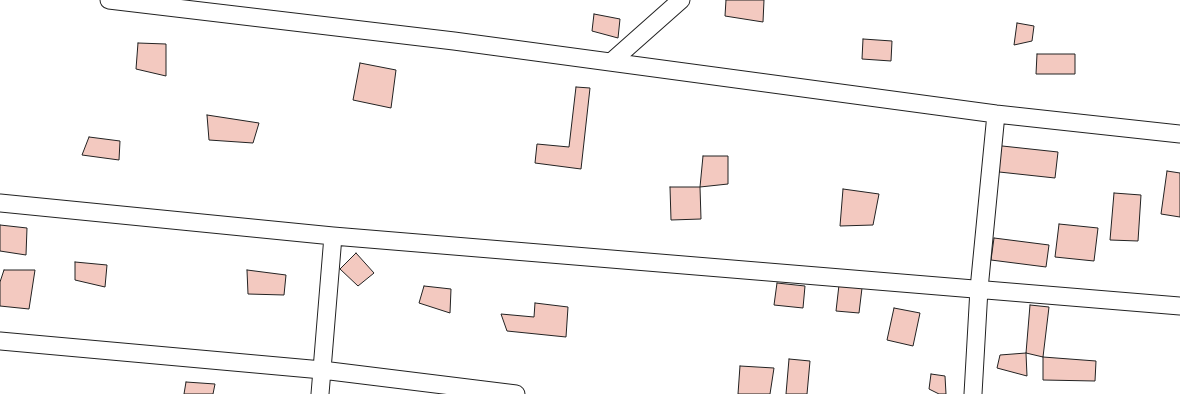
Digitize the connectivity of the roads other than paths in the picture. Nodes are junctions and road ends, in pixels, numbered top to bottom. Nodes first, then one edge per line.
1 (109, 0) edge
2 (681, 0) edge
3 (611, 62) junction
4 (996, 114) junction
5 (1180, 134) edge
6 (0, 203) edge
7 (333, 236) junction
8 (979, 289) junction
9 (1180, 306) edge
10 (0, 341) edge
11 (322, 370) junction
12 (320, 394) edge
13 (516, 394) edge
14 (973, 394) edge

1 - 3 street
2 - 3 street
3 - 4 street
4 - 5 street
4 - 8 street
6 - 7 street
7 - 8 street
7 - 11 street
8 - 9 street
8 - 14 street
10 - 11 street
11 - 12 street
11 - 13 street

